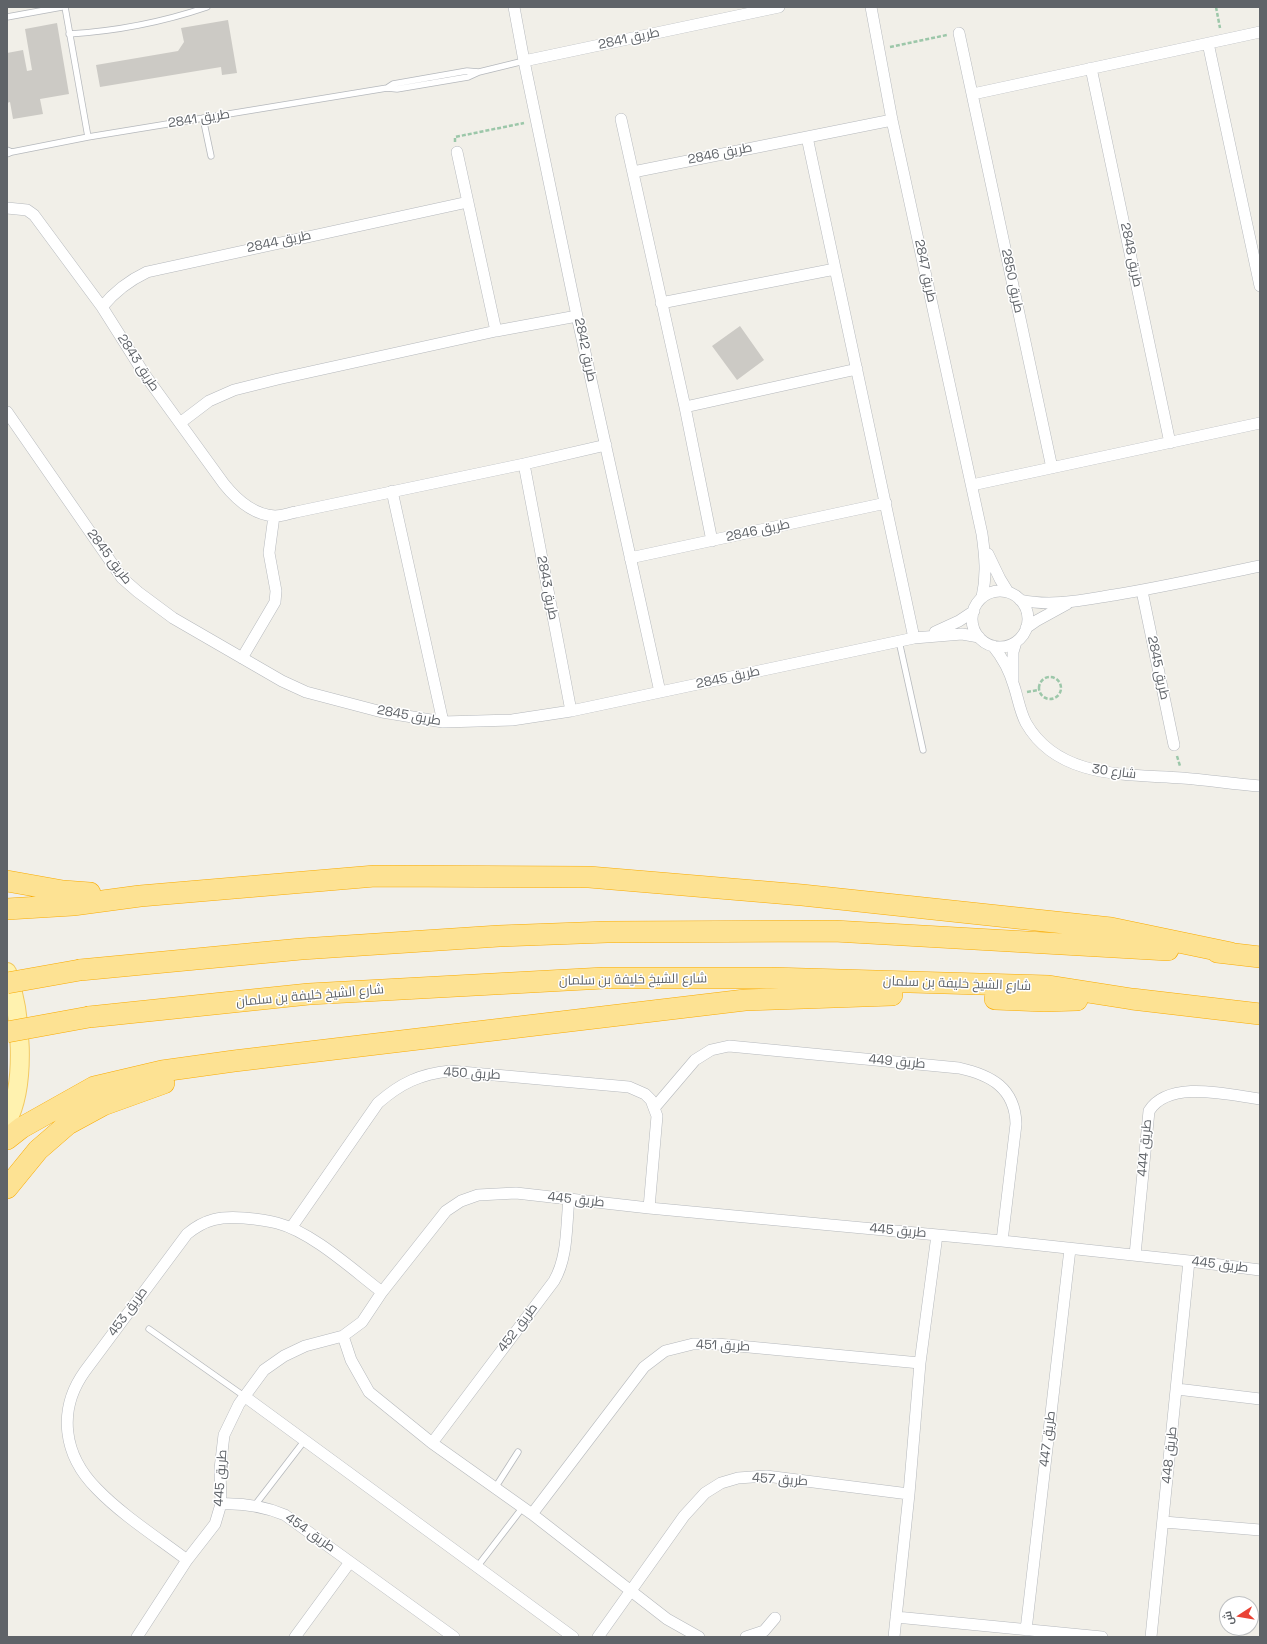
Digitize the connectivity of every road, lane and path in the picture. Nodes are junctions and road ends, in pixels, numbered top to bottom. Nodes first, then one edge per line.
1 (62, 7) edge
2 (65, 7) edge
3 (207, 7) edge
4 (514, 7) edge
5 (779, 7) edge
6 (871, 7) edge
7 (1216, 7) edge
8 (7, 17) edge
9 (1260, 32) edge
10 (959, 33) joint
11 (69, 34) junction
12 (1222, 40) junction
13 (1208, 43) junction
14 (879, 49) junction
15 (524, 61) junction
16 (1091, 68) junction
17 (972, 94) junction
18 (203, 118) junction
19 (621, 119) dead end
20 (536, 120) junction
21 (892, 120) junction
22 (88, 137) junction
23 (807, 137) junction
24 (9, 152) edge
25 (457, 152) joint
26 (211, 156) dead end
27 (633, 172) junction
28 (468, 202) junction
29 (7, 208) edge
30 (836, 269) junction
31 (1260, 286) edge
32 (661, 303) junction
33 (102, 307) junction
34 (577, 316) junction
35 (496, 331) junction
36 (857, 369) junction
37 (685, 407) junction
38 (7, 412) edge
39 (1260, 423) edge
40 (180, 424) junction
41 (1170, 443) junction
42 (606, 445) junction
43 (524, 464) junction
44 (1052, 468) junction
45 (972, 485) junction
46 (392, 491) junction
47 (886, 503) junction
48 (274, 516) junction
49 (982, 534) junction
50 (712, 541) junction
51 (630, 558) junction
52 (1260, 566) edge
53 (1142, 591) junction
54 (1008, 592) junction
55 (982, 597) junction
56 (1020, 600) junction
57 (1072, 602) junction
58 (974, 611) junction
59 (1026, 628) junction
60 (925, 636) junction
61 (979, 637) junction
62 (914, 638) junction
63 (899, 641) junction
64 (1016, 642) junction
65 (993, 646) junction
66 (242, 658) junction
67 (1013, 684) junction
68 (1060, 686) joint
69 (660, 692) junction
70 (571, 711) junction
71 (443, 722) junction
72 (1174, 745) joint
73 (923, 750) dead end
74 (1183, 778) junction
75 (1260, 786) edge
76 (7, 881) edge
77 (140, 896) junction
78 (7, 909) edge
79 (1231, 953) junction
80 (1260, 957) edge
81 (7, 972) edge
82 (7, 983) edge
83 (1132, 999) junction
84 (1260, 1014) edge
85 (7, 1032) edge
86 (292, 1054) junction
87 (1260, 1098) edge
88 (655, 1108) junction
89 (7, 1122) edge
90 (7, 1140) edge
91 (7, 1188) edge
92 (569, 1199) junction
93 (649, 1208) junction
94 (291, 1228) junction
95 (937, 1235) junction
96 (1002, 1242) junction
97 (1070, 1249) junction
98 (1135, 1255) junction
99 (1189, 1261) junction
100 (1260, 1270) edge
101 (382, 1292) junction
102 (149, 1329) dead end
103 (343, 1336) junction
104 (920, 1364) junction
105 (1177, 1389) junction
106 (244, 1396) junction
107 (1260, 1399) edge
108 (305, 1440) junction
109 (432, 1443) junction
110 (518, 1452) dead end
111 (495, 1488) junction
112 (909, 1494) junction
113 (221, 1504) junction
114 (255, 1505) junction
115 (523, 1507) junction
116 (532, 1514) junction
117 (1164, 1522) junction
118 (1260, 1530) edge
119 (187, 1560) junction
120 (350, 1562) junction
121 (478, 1567) junction
122 (630, 1590) junction
123 (896, 1617) junction
124 (775, 1618) dead end
125 (1026, 1630) junction
126 (1002, 1632) edge
127 (449, 1636) edge
128 (137, 1637) edge
129 (295, 1637) edge
130 (573, 1637) edge
131 (598, 1637) edge
132 (699, 1637) edge
133 (746, 1637) edge
134 (894, 1637) edge
135 (1102, 1637) edge
136 (1151, 1637) edge

1 - 8 lane
2 - 11 lane
3 - 11 lane
4 - 15 street, طريق 2842
5 - 15 street, طريق 2841
6 - 14 street, طريق 2847
7 - 12 path
9 - 12 street
10 - 14 path
10 - 17 street, طريق 2850
11 - 22 lane
12 - 13 street
13 - 16 street
13 - 31 street
14 - 21 street, طريق 2847
15 - 18 lane, طريق 2841
15 - 20 street, طريق 2842
16 - 17 street
16 - 41 street, طريق 2848
17 - 44 street, طريق 2850
18 - 22 lane, طريق 2841
18 - 26 lane
19 - 27 street
20 - 25 path
20 - 34 street, طريق 2842
21 - 23 street, طريق 2846
21 - 45 street, طريق 2847
22 - 24 lane, طريق 2841
23 - 27 street, طريق 2846
23 - 30 street
25 - 28 street
27 - 32 street
28 - 33 street, طريق 2844
28 - 35 street
29 - 33 street, طريق 2843
30 - 32 street
30 - 36 street
32 - 37 street
33 - 40 street, طريق 2843
34 - 35 street
34 - 42 street, طريق 2842
35 - 40 street
36 - 37 street
36 - 47 street
37 - 50 street
38 - 66 street, طريق 2845
39 - 41 street
40 - 48 street, طريق 2843
41 - 44 street
42 - 43 street
42 - 51 street, طريق 2842
43 - 46 street
43 - 70 street, طريق 2843
44 - 45 street
45 - 49 street, طريق 2847
46 - 48 street
46 - 71 street
47 - 50 street, طريق 2846
47 - 62 street
48 - 66 street
49 - 54 street, طريق 2847
49 - 55 street, طريق 2847
50 - 51 street, طريق 2846
51 - 69 street, طريق 2842
52 - 53 street
53 - 57 street
53 - 72 street, طريق 2845
54 - 55 street
54 - 56 street
55 - 58 street
56 - 57 street
56 - 59 street
57 - 59 street
58 - 60 street, طريق 2845
58 - 61 street
59 - 64 street
60 - 61 street, طريق 2845
60 - 62 street, طريق 2845
61 - 65 street
62 - 63 street, طريق 2845
63 - 69 street, طريق 2845
63 - 73 lane
64 - 65 street
64 - 67 street, شارع 30
65 - 67 street, شارع 30
66 - 71 street, طريق 2845
67 - 74 street, شارع 30
68 - 68 path
69 - 70 street, طريق 2845
70 - 71 street, طريق 2845
72 - 74 path
74 - 75 street, شارع 30
76 - 77 highway
77 - 78 highway
77 - 79 highway
79 - 80 highway
79 - 82 highway, bridge
81 - 89 main road
83 - 84 highway, شارع الشيخ خليفة بن سلمان
83 - 85 highway, شارع الشيخ خليفة بن سلمان, bridge
83 - 86 highway
86 - 90 highway
86 - 91 highway
87 - 98 street, طريق 444
88 - 93 street
88 - 94 street, طريق 450
88 - 96 street, طريق 449
92 - 93 street, طريق 445
92 - 101 street, طريق 445
92 - 109 street, طريق 452
93 - 95 street, طريق 445
94 - 101 street, طريق 453
94 - 119 street, طريق 453
95 - 96 street, طريق 445
95 - 104 street
96 - 97 street, طريق 445
97 - 98 street, طريق 445
97 - 125 street, طريق 447
98 - 99 street, طريق 445
99 - 100 street, طريق 445
99 - 105 street, طريق 448
101 - 103 street, طريق 445
102 - 106 lane
103 - 106 street, طريق 445
103 - 109 street
104 - 112 street
104 - 116 street, طريق 451
105 - 107 street
105 - 117 street, طريق 448
106 - 108 street
106 - 113 street, طريق 445
108 - 114 lane
108 - 121 street
109 - 111 street
110 - 111 lane
111 - 115 street
112 - 122 street, طريق 457
112 - 123 street
113 - 114 street, طريق 454
113 - 119 street, طريق 445
114 - 120 street, طريق 454
115 - 116 street
115 - 121 lane
116 - 122 street
117 - 118 street
117 - 136 street, طريق 448
119 - 128 street, طريق 445
120 - 127 street, طريق 454
120 - 129 street
121 - 130 street
122 - 131 street, طريق 457
122 - 132 street
123 - 126 street
123 - 134 street
124 - 133 street
125 - 126 street
125 - 135 street

